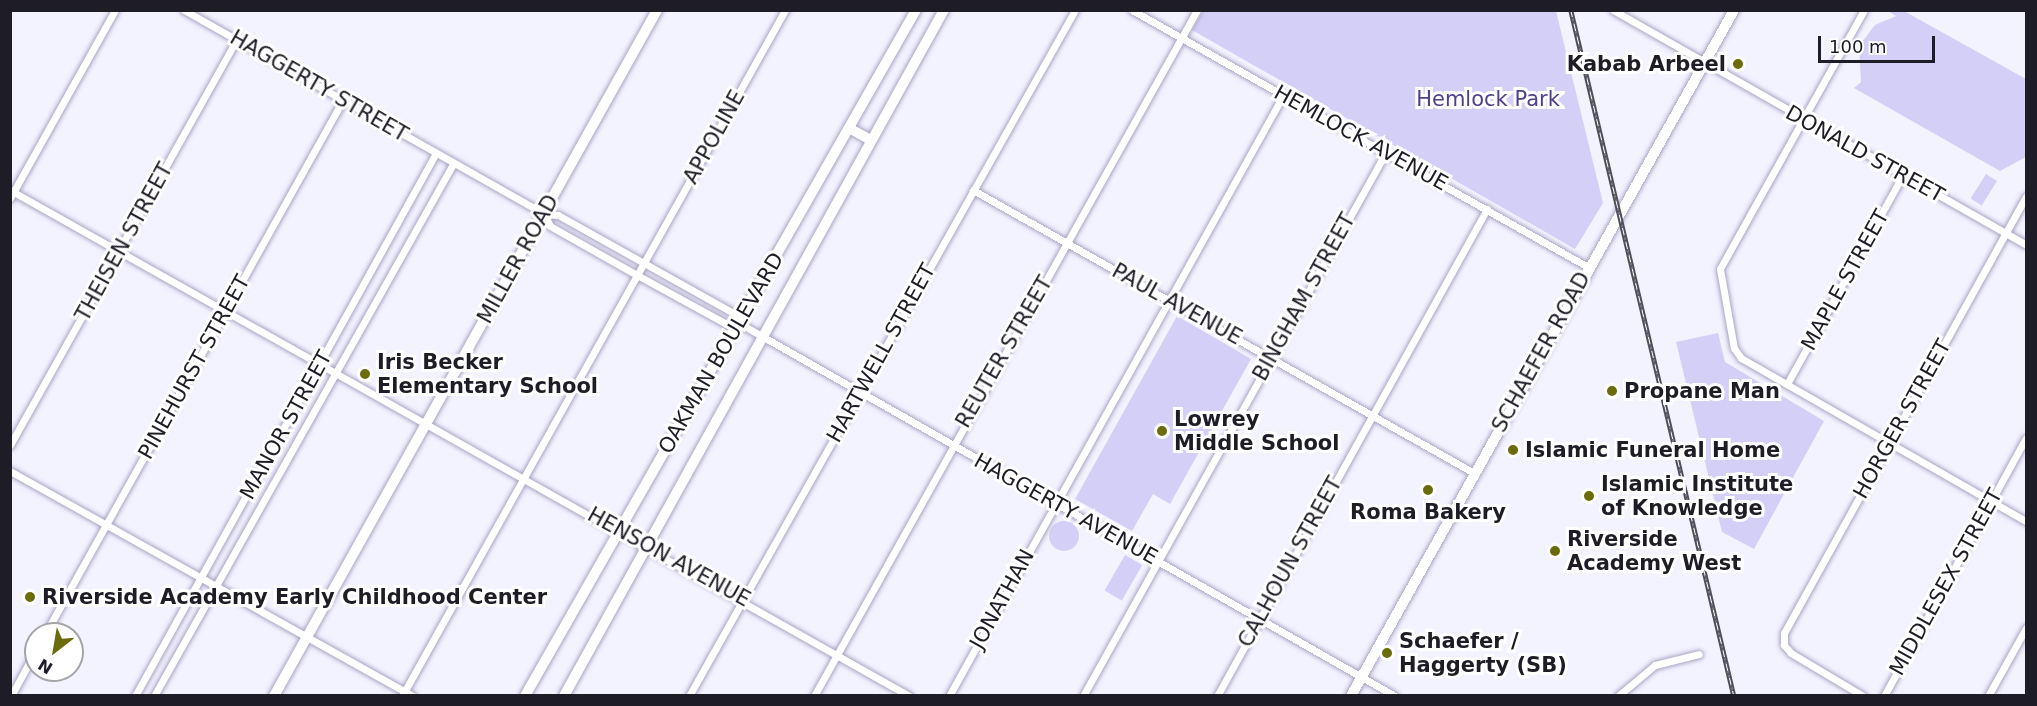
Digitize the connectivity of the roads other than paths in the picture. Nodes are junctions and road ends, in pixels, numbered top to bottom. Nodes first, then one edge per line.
1 (115, 10) edge
2 (184, 10) edge
3 (657, 10) edge
4 (785, 10) edge
5 (916, 10) edge
6 (944, 10) edge
7 (1075, 10) edge
8 (1132, 10) edge
9 (1197, 10) edge
10 (1613, 10) edge
11 (1734, 10) edge
12 (1864, 10) edge
13 (1182, 38) junction
14 (237, 39) junction
15 (1705, 62) junction
16 (1284, 94) junction
17 (344, 100) junction
18 (1803, 119) junction
19 (849, 128) junction
20 (870, 140) junction
21 (1386, 152) junction
22 (436, 153) junction
23 (453, 164) junction
24 (1904, 175) junction
25 (973, 190) junction
26 (12, 194) edge
27 (2026, 197) edge
28 (1487, 209) junction
29 (544, 214) junction
30 (591, 233) junction
31 (2006, 234) junction
32 (1066, 242) junction
33 (584, 245) junction
34 (2026, 245) edge
35 (119, 251) junction
36 (644, 263) junction
37 (1588, 267) junction
38 (637, 275) junction
39 (690, 289) junction
40 (683, 300) junction
41 (1169, 300) junction
42 (225, 311) junction
43 (739, 323) junction
44 (760, 335) junction
45 (1270, 357) junction
46 (320, 364) junction
47 (334, 372) junction
48 (1787, 384) junction
49 (859, 392) junction
50 (1372, 415) junction
51 (427, 423) junction
52 (2026, 438) edge
53 (1889, 443) junction
54 (10, 445) edge
55 (952, 445) junction
56 (10, 471) edge
57 (1474, 473) junction
58 (524, 477) junction
59 (1991, 501) junction
60 (1055, 503) junction
61 (2026, 521) edge
62 (106, 525) junction
63 (619, 529) junction
64 (648, 546) junction
65 (1158, 561) junction
66 (200, 578) junction
67 (215, 586) junction
68 (743, 598) junction
69 (1260, 618) junction
70 (52, 622) edge
71 (2026, 628) edge
72 (307, 637) junction
73 (837, 653) junction
74 (1700, 654) dead end
75 (24, 673) edge
76 (1362, 676) junction
77 (403, 693) edge
78 (11, 696) edge
79 (135, 696) edge
80 (154, 696) edge
81 (274, 696) edge
82 (412, 696) edge
83 (525, 696) edge
84 (564, 696) edge
85 (689, 696) edge
86 (814, 696) edge
87 (909, 696) edge
88 (949, 696) edge
89 (1083, 696) edge
90 (1217, 696) edge
91 (1351, 696) edge
92 (1395, 696) edge
93 (1618, 696) edge
94 (1863, 696) edge
95 (1884, 696) edge
96 (1988, 696) edge

1 - 26 street
2 - 14 street, HAGGERTY STREET
3 - 29 street, MILLER ROAD
4 - 36 street, APPOLINE
5 - 19 street, OAKMAN BOULEVARD
6 - 20 street, OAKMAN BOULEVARD
7 - 25 street, HARTWELL STREET
8 - 13 street, HEMLOCK AVENUE
9 - 13 street, REUTER STREET
10 - 15 street, DONALD STREET
11 - 15 street, SCHAEFER ROAD
12 - 18 street
13 - 16 street, HEMLOCK AVENUE
13 - 32 street, REUTER STREET
14 - 17 street, HAGGERTY STREET
14 - 35 street, THEISEN STREET
15 - 18 street, DONALD STREET
15 - 37 street, SCHAEFER ROAD
16 - 21 street, HEMLOCK AVENUE
16 - 41 street, JONATHAN
17 - 22 street, HAGGERTY STREET
17 - 42 street, PINEHURST STREET
18 - 24 street, DONALD STREET
18 - 48 street
19 - 20 street
19 - 43 street, OAKMAN BOULEVARD
20 - 44 street, OAKMAN BOULEVARD
21 - 28 street, HEMLOCK AVENUE
21 - 45 street, BINGHAM STREET
22 - 23 street, HAGGERTY STREET
22 - 46 street, MANOR STREET
23 - 29 street, HAGGERTY AVENUE
23 - 47 street, MANOR STREET
24 - 31 street, DONALD STREET
24 - 48 street, MAPLE STREET
25 - 32 street, PAUL AVENUE
25 - 49 street, HARTWELL STREET
26 - 35 street
27 - 31 street, HORGER STREET
28 - 37 street, HEMLOCK AVENUE
28 - 50 street, CALHOUN STREET
29 - 30 street, HAGGERTY AVENUE
29 - 33 street, HAGGERTY AVENUE
29 - 51 street, MILLER ROAD
30 - 33 street
30 - 36 street, HAGGERTY AVENUE
31 - 34 street, DONALD STREET
31 - 53 street, HORGER STREET
32 - 41 street, PAUL AVENUE
32 - 55 street, REUTER STREET
33 - 38 street, HAGGERTY AVENUE
35 - 42 street
35 - 54 street, THEISEN STREET
36 - 38 street, APPOLINE
36 - 39 street, HAGGERTY AVENUE
37 - 57 street, SCHAEFER ROAD
38 - 40 street, HAGGERTY AVENUE
38 - 58 street, APPOLINE
39 - 40 street
39 - 43 street, HAGGERTY AVENUE
40 - 43 street, HAGGERTY AVENUE
41 - 45 street, PAUL AVENUE
41 - 60 street, JONATHAN
42 - 46 street
42 - 62 street, PINEHURST STREET
43 - 44 street, HAGGERTY AVENUE
43 - 63 street, OAKMAN BOULEVARD
44 - 49 street, HAGGERTY AVENUE
44 - 64 street, OAKMAN BOULEVARD
45 - 50 street, PAUL AVENUE
45 - 65 street, BINGHAM STREET
46 - 47 street
46 - 66 street, MANOR STREET
47 - 51 street, HENSON AVENUE
47 - 67 street, MANOR STREET
48 - 53 street
49 - 55 street, HAGGERTY AVENUE
49 - 68 street, HARTWELL STREET
50 - 57 street, PAUL AVENUE
50 - 69 street, CALHOUN STREET
51 - 58 street, HENSON AVENUE
51 - 72 street, MILLER ROAD
52 - 59 street, MIDDLESEX STREET
53 - 59 street
53 - 94 street, HORGER STREET
55 - 60 street, HAGGERTY AVENUE
55 - 73 street, REUTER STREET
56 - 62 street
57 - 76 street, SCHAEFER ROAD
58 - 63 street, HENSON AVENUE
58 - 77 street, APPOLINE
59 - 61 street
59 - 95 street, MIDDLESEX STREET
60 - 65 street, HAGGERTY AVENUE
60 - 88 street, JONATHAN
62 - 66 street
62 - 70 street, PINEHURST STREET
63 - 64 street, HENSON AVENUE
63 - 83 street, OAKMAN BOULEVARD
64 - 68 street, HENSON AVENUE
64 - 84 street, OAKMAN BOULEVARD
65 - 69 street, HAGGERTY AVENUE
65 - 89 street, BINGHAM STREET
66 - 67 street
66 - 79 street, MANOR STREET
67 - 72 street
67 - 80 street, MANOR STREET
68 - 73 street, HENSON AVENUE
68 - 85 street, HARTWELL STREET
69 - 76 street, HAGGERTY AVENUE
69 - 90 street, CALHOUN STREET
71 - 96 street
72 - 77 street
72 - 81 street, MILLER ROAD
73 - 86 street, REUTER STREET
73 - 87 street, HENSON AVENUE
74 - 93 street
75 - 78 street
76 - 91 street, SCHAEFER ROAD
76 - 92 street
77 - 82 street

